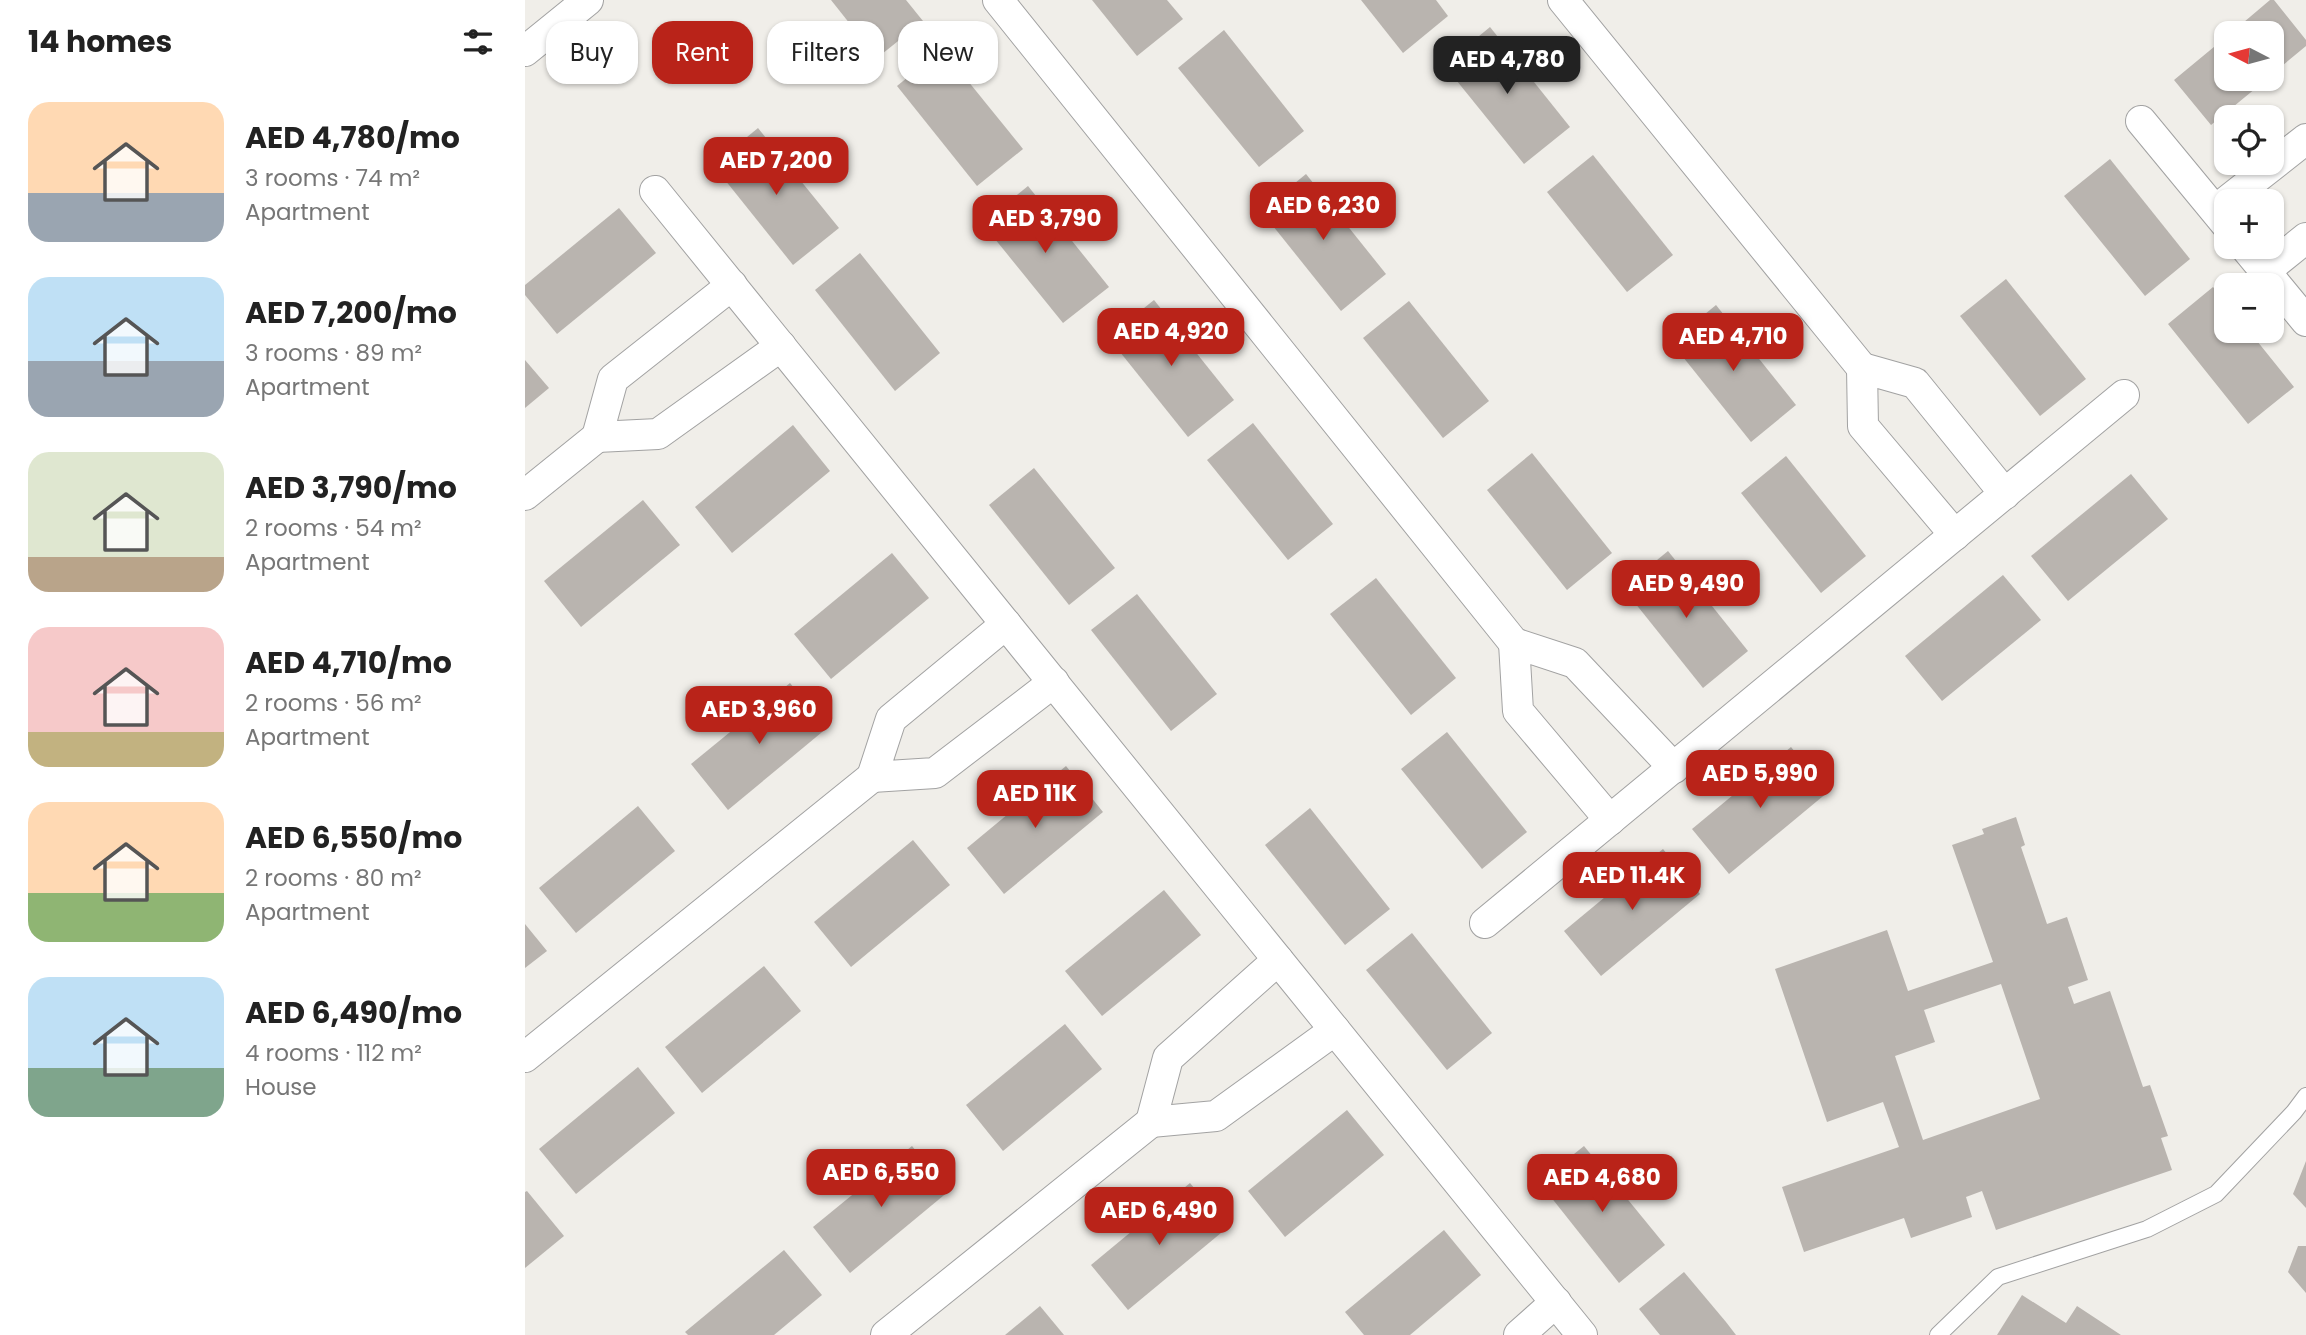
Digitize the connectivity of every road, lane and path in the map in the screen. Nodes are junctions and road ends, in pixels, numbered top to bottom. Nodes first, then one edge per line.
1 (588, 0) edge
2 (998, 0) edge
3 (1563, 0) edge
4 (525, 51) edge
5 (2141, 121) dead end
6 (2306, 139) edge
7 (2247, 189) edge
8 (656, 191) dead end
9 (2214, 198) edge
10 (2306, 238) edge
11 (2255, 259) edge
12 (2265, 271) junction
13 (732, 285) junction
14 (2306, 321) edge
15 (781, 346) junction
16 (1862, 368) junction
17 (2124, 395) dead end
18 (597, 437) junction
19 (2005, 494) junction
20 (525, 495) edge
21 (1955, 535) junction
22 (1006, 624) junction
23 (1514, 643) junction
24 (1054, 682) junction
25 (1674, 768) junction
26 (872, 777) junction
27 (1610, 820) junction
28 (1485, 923) dead end
29 (1278, 960) junction
30 (1335, 1030) junction
31 (525, 1056) edge
32 (2306, 1096) edge
33 (1151, 1122) junction
34 (1556, 1302) junction
35 (886, 1335) edge
36 (1519, 1335) edge
37 (1582, 1335) edge
38 (1938, 1335) edge

1 - 4 street
2 - 23 street
3 - 16 street
5 - 9 street
6 - 7 street
8 - 13 street
10 - 12 street
11 - 12 street
12 - 14 street
13 - 15 street
13 - 18 street
15 - 18 street
15 - 22 street
16 - 19 street
16 - 21 street
17 - 19 street
18 - 20 street
19 - 21 street
21 - 25 street
22 - 24 street
22 - 26 street
23 - 25 street
23 - 27 street
24 - 26 street
24 - 29 street
25 - 27 street
26 - 31 street
27 - 28 street
29 - 30 street
29 - 33 street
30 - 33 street
30 - 34 street
32 - 38 lane
33 - 35 street
34 - 36 street
34 - 37 street

